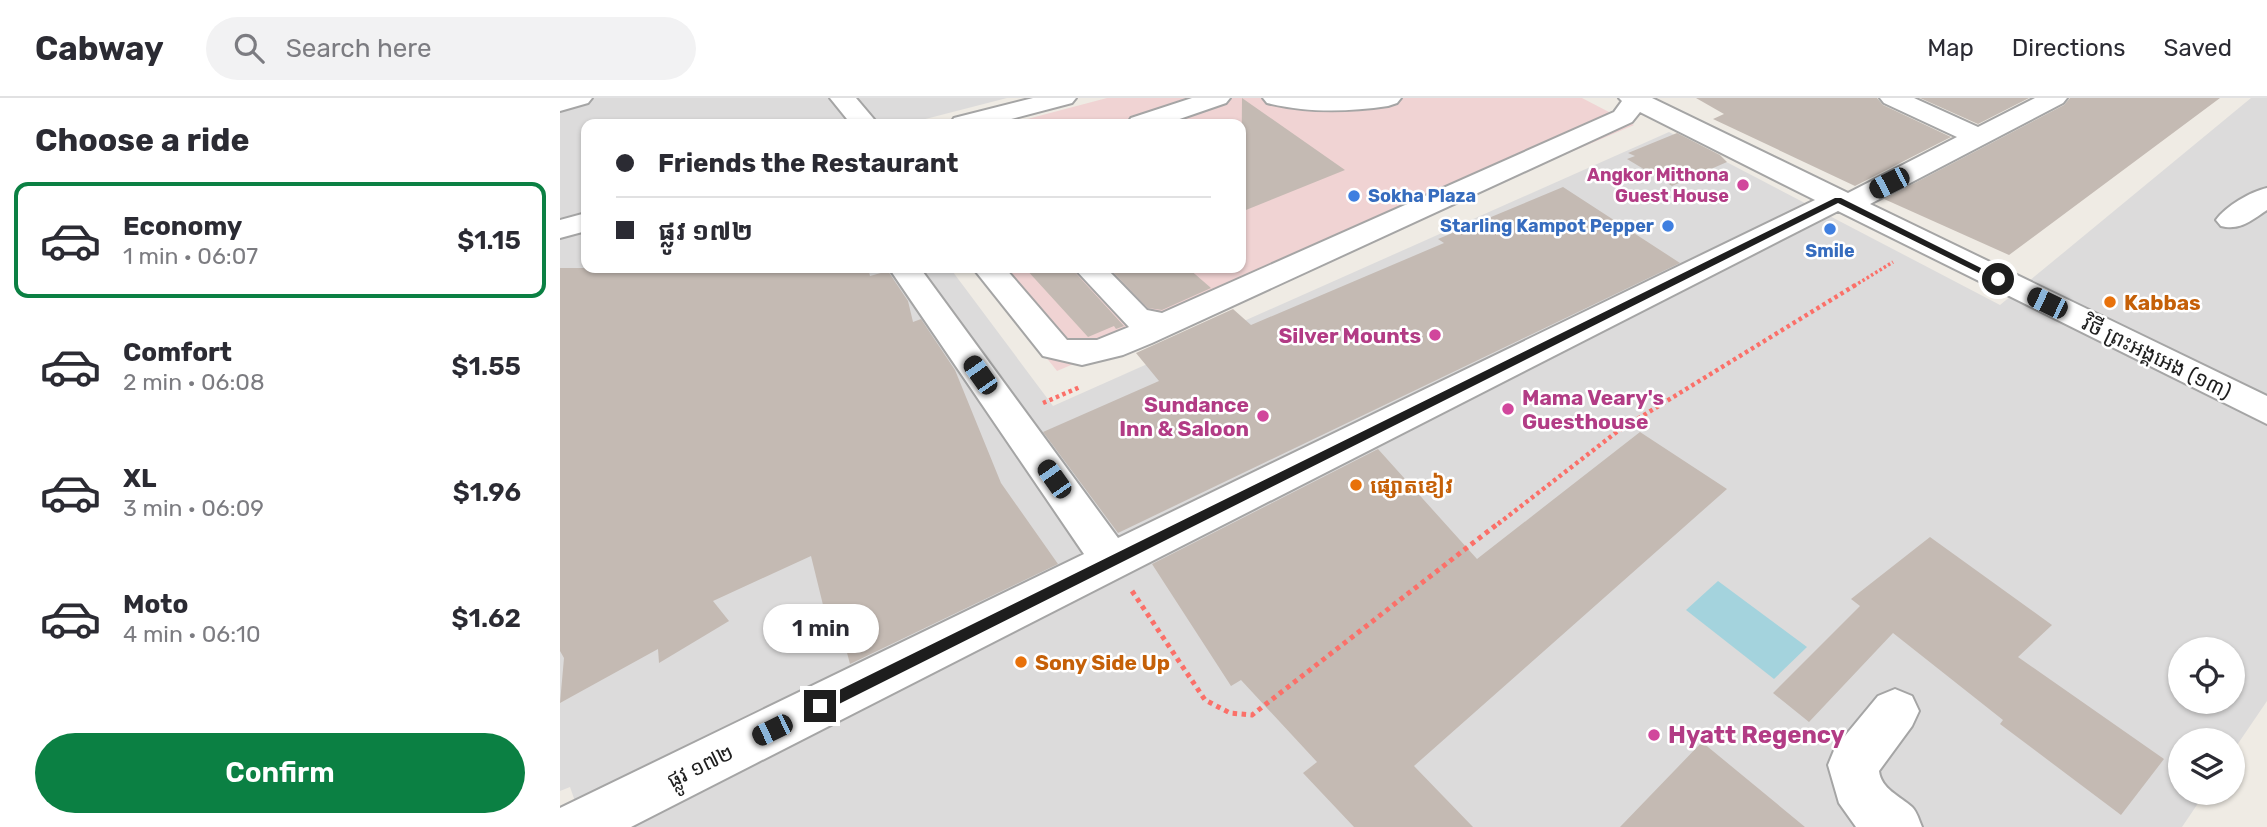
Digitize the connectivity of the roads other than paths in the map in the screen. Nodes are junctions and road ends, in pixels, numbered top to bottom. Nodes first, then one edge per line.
1 (579, 98) edge
2 (843, 98) edge
3 (1063, 98) edge
4 (1217, 98) edge
5 (1276, 98) edge
6 (1388, 98) edge
7 (1893, 98) edge
8 (2054, 98) edge
9 (1647, 101) edge
10 (560, 103) edge
11 (861, 119) edge
12 (982, 119) edge
13 (1155, 119) edge
14 (1978, 137) junction
15 (2267, 197) edge
16 (1843, 202) junction
17 (2231, 220) dead end
18 (581, 223) edge
19 (560, 229) edge
20 (908, 273) edge
21 (992, 273) edge
22 (1094, 273) edge
23 (1234, 278) edge
24 (1166, 324) junction
25 (2267, 411) edge
26 (1112, 561) junction
27 (1895, 711) dead end
28 (577, 827) edge
29 (1896, 827) edge

1 - 10 street
2 - 11 street
3 - 12 street
4 - 13 street
5 - 6 street
7 - 14 street
8 - 14 street, ផ្លូវ ១៧២
9 - 16 street, វិថី ព្រះអង្គអេង (១៣)
9 - 23 street
14 - 16 street, ផ្លូវ ១៧២
15 - 17 street
16 - 25 street, វិថី ព្រះអង្គអេង (១៣)
16 - 26 street, ផ្លូវ ១៧២
18 - 19 street
20 - 26 street
21 - 24 street
22 - 24 street
23 - 24 street
26 - 28 street, ផ្លូវ ១៧២
27 - 29 street

